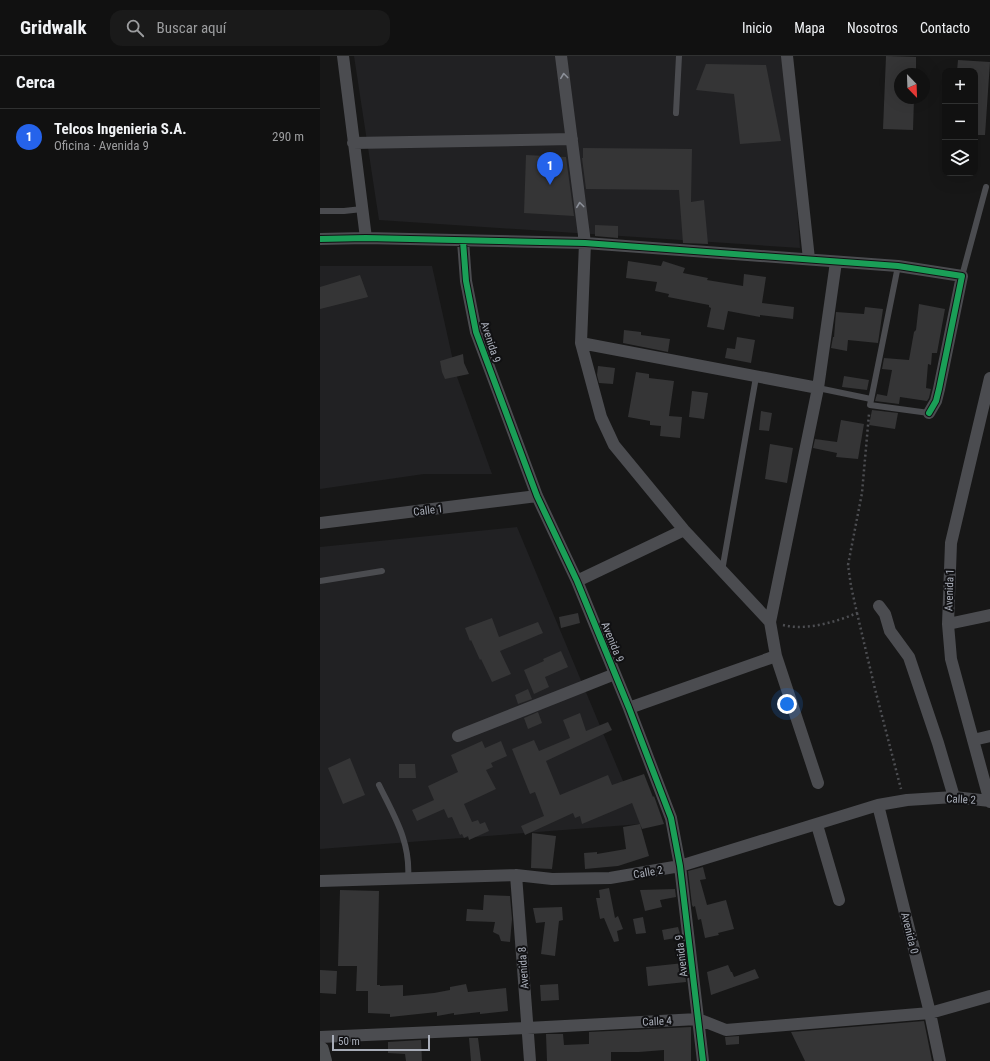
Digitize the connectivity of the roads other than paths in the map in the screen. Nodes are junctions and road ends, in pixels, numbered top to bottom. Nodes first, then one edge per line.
1 (343, 56) edge
2 (561, 56) edge
3 (679, 56) edge
4 (787, 56) edge
5 (676, 113) dead end
6 (572, 139) junction
7 (353, 144) junction
8 (986, 187) dead end
9 (362, 209) junction
10 (320, 212) edge
11 (366, 238) junction
12 (320, 239) edge
13 (463, 241) junction
14 (584, 243) junction
15 (809, 259) junction
16 (836, 262) junction
17 (898, 266) junction
18 (962, 276) junction
19 (581, 343) junction
20 (756, 377) junction
21 (990, 378) edge
22 (818, 388) junction
23 (871, 402) junction
24 (929, 413) joint
25 (537, 496) junction
26 (320, 523) edge
27 (684, 530) junction
28 (722, 570) junction
29 (382, 571) dead end
30 (320, 581) edge
31 (577, 581) junction
32 (879, 606) dead end
33 (990, 615) edge
34 (770, 622) junction
35 (948, 624) junction
36 (776, 656) junction
37 (615, 674) junction
38 (629, 708) junction
39 (458, 736) dead end
40 (990, 736) edge
41 (973, 740) junction
42 (818, 783) dead end
43 (379, 785) dead end
44 (954, 797) junction
45 (990, 802) edge
46 (878, 805) junction
47 (817, 825) junction
48 (680, 866) junction
49 (516, 875) junction
50 (408, 878) junction
51 (320, 881) edge
52 (839, 900) dead end
53 (990, 996) edge
54 (930, 1012) junction
55 (698, 1019) junction
56 (527, 1028) junction
57 (320, 1037) edge
58 (320, 1050) edge
59 (324, 1061) edge
60 (530, 1061) edge
61 (704, 1061) edge
62 (940, 1061) edge

1 - 7 street
6 -> 2 street
3 - 5 lane
4 - 15 street
6 - 7 street
14 -> 6 street
7 - 9 street
8 - 18 lane
9 - 10 lane
9 - 11 street
11 - 12 street
11 - 13 street
13 - 14 street
13 - 25 street, Avenida 9
14 - 15 street
14 - 19 street
15 - 16 street
16 - 17 street
16 - 22 street
17 - 18 street
17 - 23 lane
18 - 24 street
19 - 20 street
19 - 27 street
20 - 22 street
20 - 28 lane
21 - 35 street, Avenida 1
22 - 23 lane
22 - 34 street
23 - 24 lane
25 - 26 street, Calle 1
25 - 31 street, Avenida 9
27 - 28 street
27 - 31 street
28 - 34 street
29 - 30 lane
31 - 37 street, Avenida 9
32 - 44 street
33 - 35 street
34 - 36 street
35 - 41 street, Avenida 1
36 - 38 street
36 - 42 street
37 - 38 street, Avenida 9
37 - 39 street
38 - 48 street, Avenida 9
40 - 41 street
41 - 45 street, Avenida 1
43 - 50 lane
44 - 45 street, Calle 2
44 - 46 street, Calle 2
46 - 47 street, Calle 2
46 - 54 street, Avenida 0
47 - 48 street, Calle 2
47 - 52 street
48 - 49 street, Calle 2
48 - 55 street, Avenida 9
49 - 50 street, Calle 2
49 - 56 street, Avenida 8
50 - 51 street, Calle 2
53 - 54 street, Calle 4
54 - 55 street, Calle 4
54 - 62 street, Avenida 0
55 - 56 street, Calle 4
55 - 61 street, Avenida 9
56 - 57 street, Calle 4
56 - 60 street, Avenida 8
58 - 59 main road

